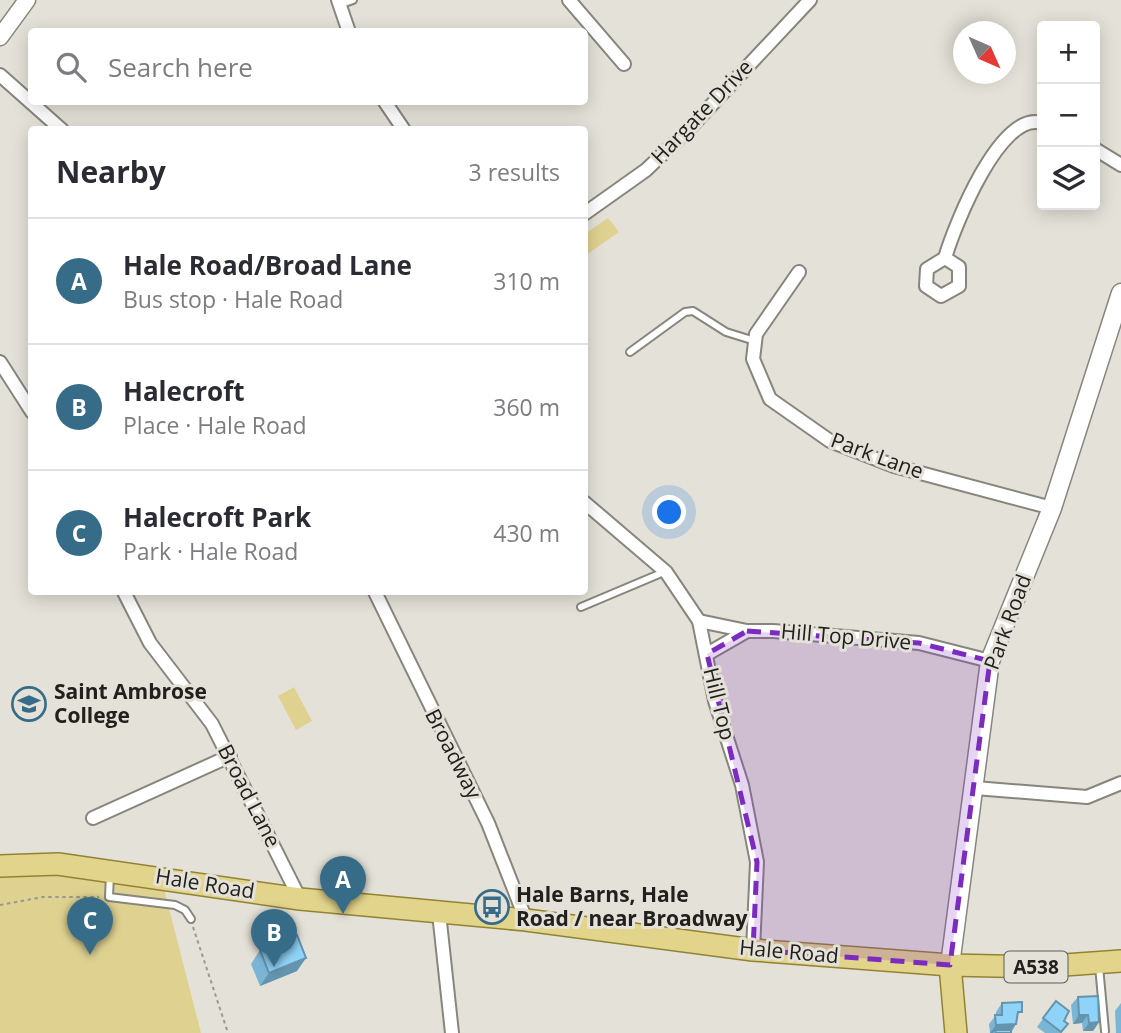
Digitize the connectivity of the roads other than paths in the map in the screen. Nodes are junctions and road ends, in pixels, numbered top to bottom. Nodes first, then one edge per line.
1 (27, 0) edge
2 (354, 0) edge
3 (569, 0) edge
4 (810, 0) edge
5 (339, 3) edge
6 (348, 28) edge
7 (0, 37) edge
8 (624, 64) dead end
9 (0, 75) edge
10 (28, 100) edge
11 (34, 105) edge
12 (387, 105) edge
13 (1037, 121) edge
14 (57, 126) edge
15 (401, 126) edge
16 (1100, 152) edge
17 (1121, 165) edge
18 (588, 211) edge
19 (945, 258) dead end
20 (799, 272) dead end
21 (1121, 293) edge
22 (755, 341) junction
23 (630, 352) dead end
24 (0, 362) edge
25 (28, 406) edge
26 (588, 505) edge
27 (1052, 508) junction
28 (666, 572) junction
29 (126, 595) edge
30 (376, 595) edge
31 (581, 607) dead end
32 (699, 621) junction
33 (747, 631) junction
34 (707, 654) junction
35 (990, 661) junction
36 (230, 756) junction
37 (1121, 783) edge
38 (975, 788) junction
39 (93, 818) dead end
40 (0, 866) edge
41 (110, 872) junction
42 (300, 899) junction
43 (439, 913) junction
44 (191, 919) road end
45 (526, 920) junction
46 (753, 950) junction
47 (1121, 961) edge
48 (1099, 964) junction
49 (950, 965) junction
50 (1105, 1031) edge
51 (452, 1033) edge
52 (956, 1033) edge

1 - 7 street
2 - 5 lane
3 - 8 street
4 - 18 street, Hargate Drive
5 - 6 street
9 - 10 street
11 - 14 street
12 - 15 street
13 - 19 street
16 - 17 street
20 - 22 street
21 - 27 main road, Park Road
22 - 23 lane
22 - 27 street, Park Lane
24 - 25 street
26 - 28 street, Hill Top
27 - 35 main road, Park Road
28 - 31 lane
28 - 32 street, Hill Top
29 - 36 street, Broad Lane
30 - 45 street, Broadway
32 - 33 street, Hill Top Drive
32 - 34 street, Hill Top
33 - 34 street
33 - 35 street, Hill Top Drive
34 - 46 street, Hill Top
35 - 38 main road, Park Road
36 - 39 street
36 - 42 street, Broad Lane
37 - 38 street
38 - 49 main road, Park Road
40 - 41 main road, Hale Road / A538
41 - 42 main road, Hale Road / A538
41 - 44 lane
42 - 43 main road, Hale Road / A538
43 - 45 main road, Hale Road / A538
43 - 51 street
45 - 46 main road, Hale Road / A538
46 - 49 main road, Hale Road / A538
47 - 48 main road, Hale Road / A538
48 - 49 main road, Hale Road / A538
48 - 50 lane
49 - 52 main road

